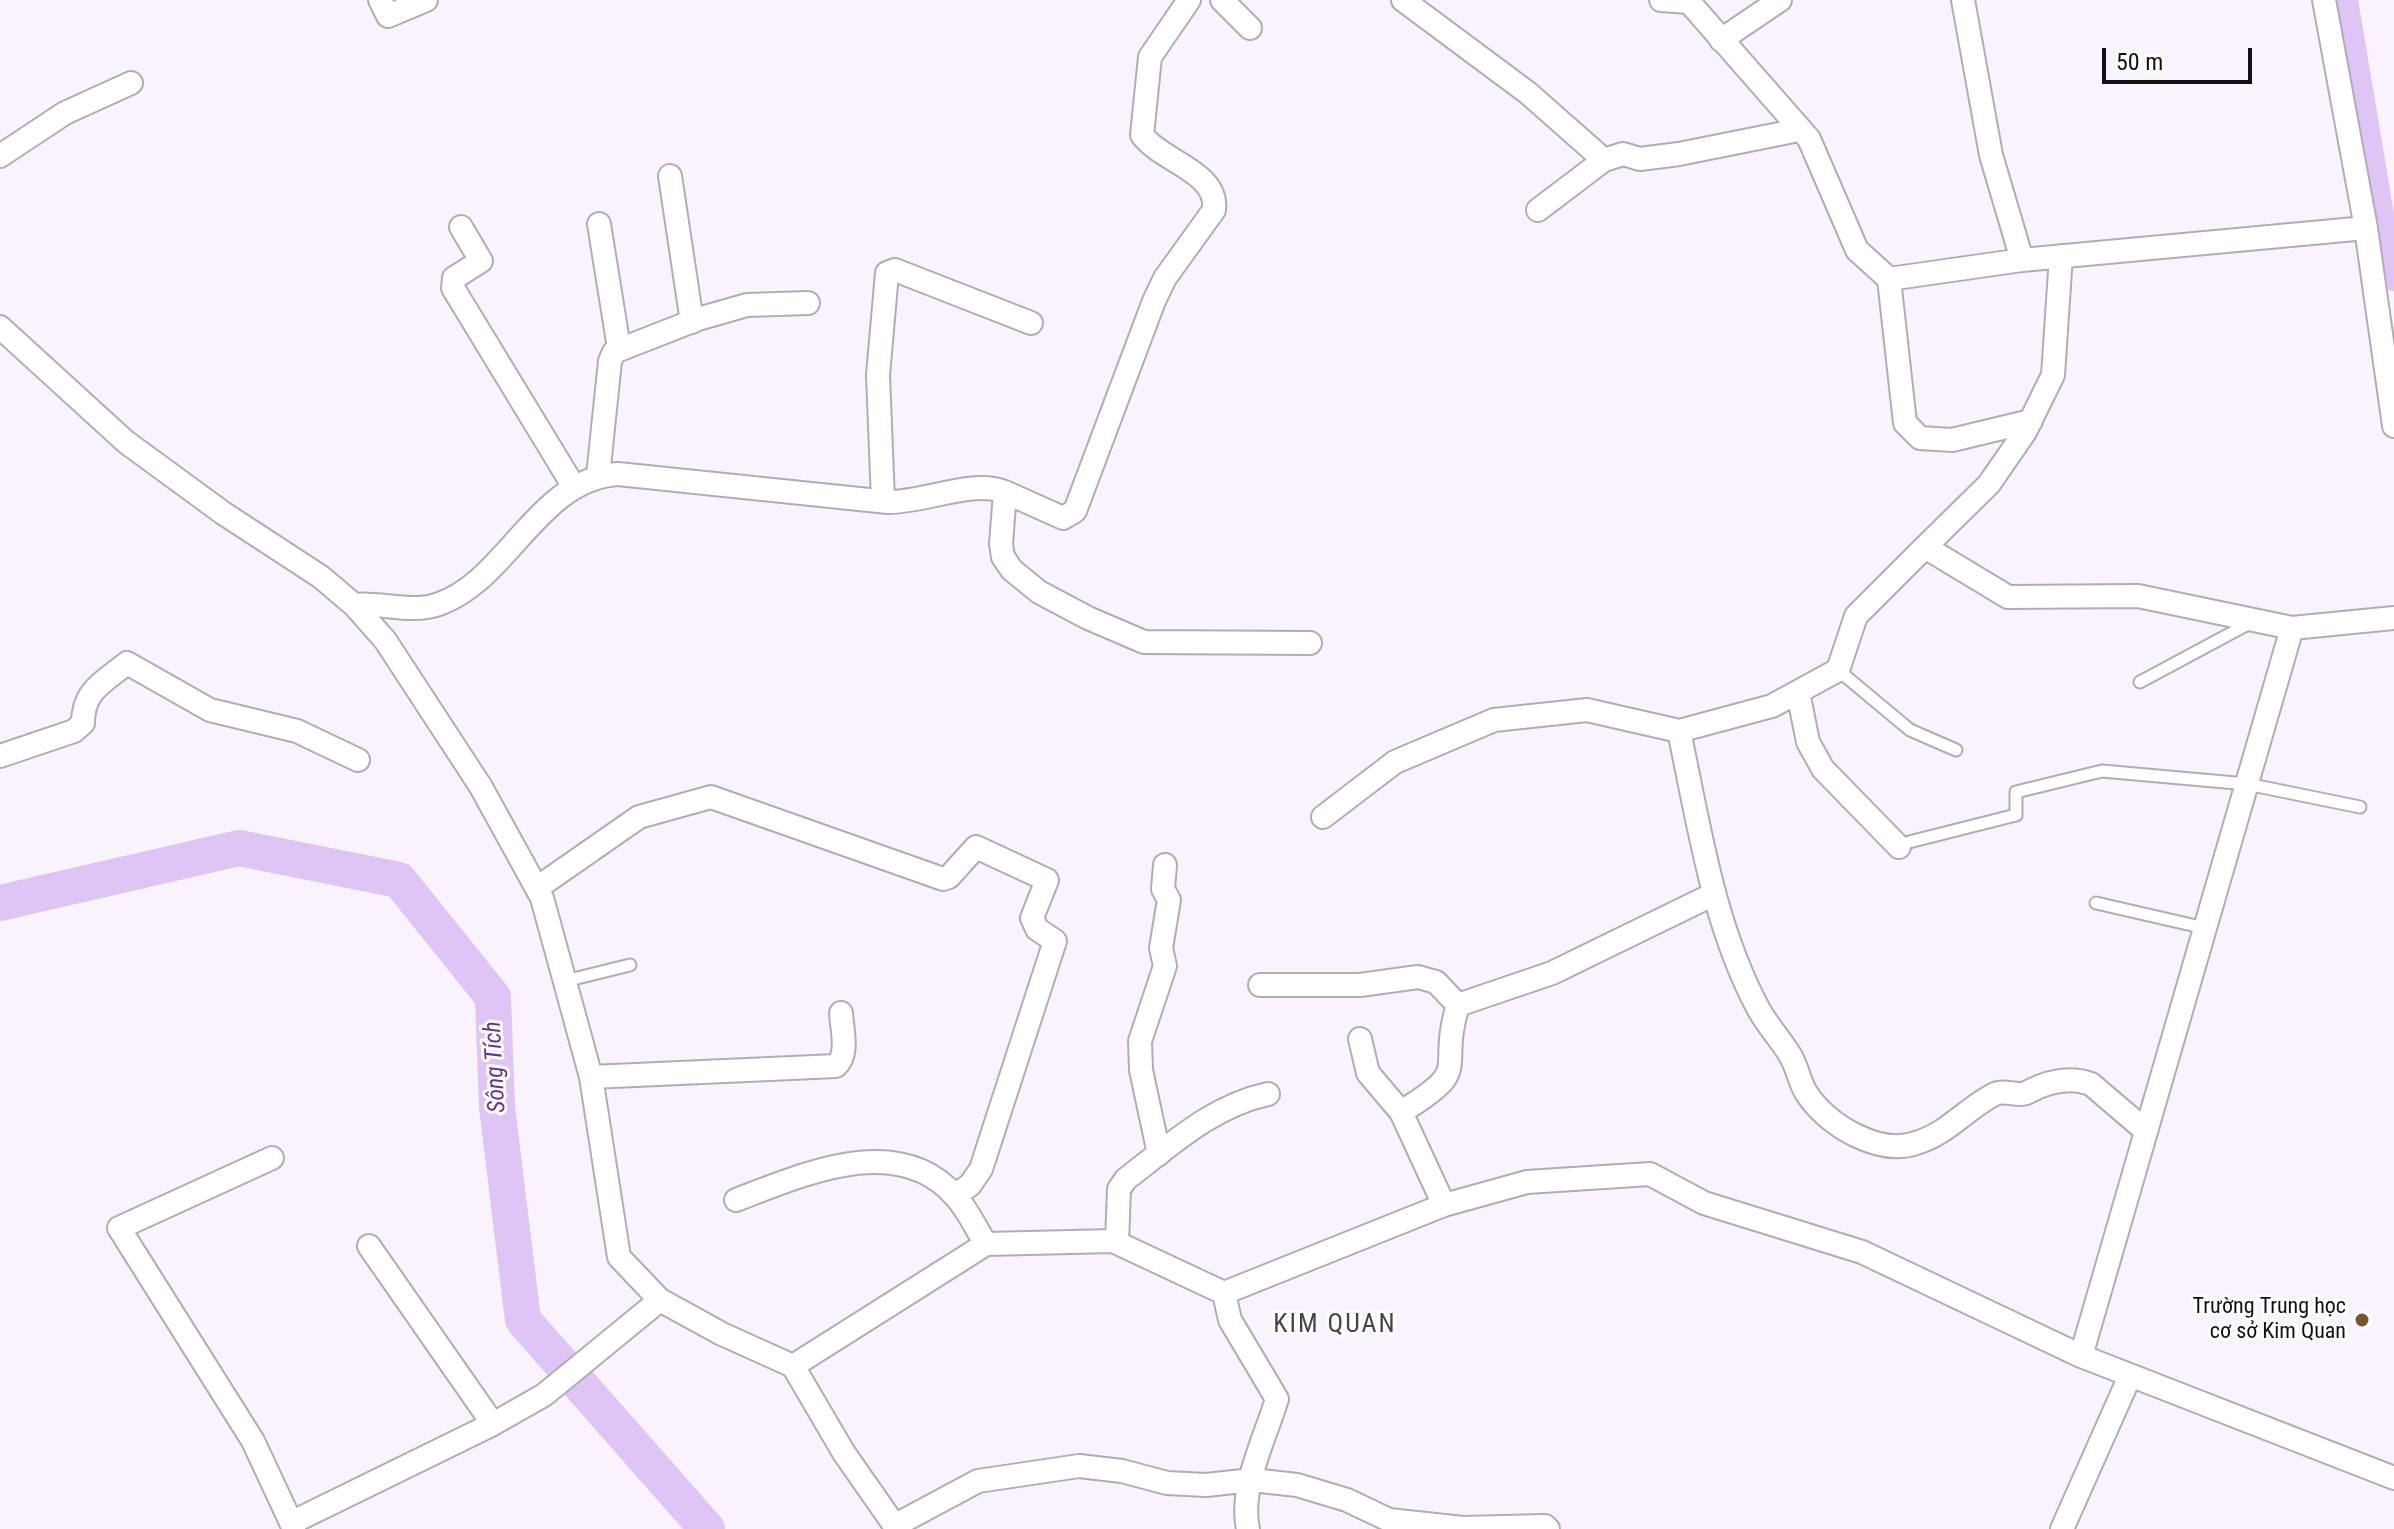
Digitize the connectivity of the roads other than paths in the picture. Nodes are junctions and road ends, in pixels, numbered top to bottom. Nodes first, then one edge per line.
1 (380, 0) edge
2 (426, 0) edge
3 (1189, 0) edge
4 (1222, 0) edge
5 (1403, 0) edge
6 (1661, 0) edge
7 (1780, 0) edge
8 (1963, 0) edge
9 (2324, 0) edge
10 (1689, 1) edge
11 (1250, 28) dead end
12 (1721, 40) junction
13 (131, 83) dead end
14 (1799, 130) junction
15 (0, 156) edge
16 (1604, 160) junction
17 (670, 176) dead end
18 (1538, 210) dead end
19 (599, 224) dead end
20 (461, 227) dead end
21 (2366, 228) junction
22 (2061, 256) junction
23 (2022, 260) junction
24 (1889, 279) junction
25 (808, 303) dead end
26 (692, 322) junction
27 (1031, 323) dead end
28 (0, 327) edge
29 (619, 348) junction
30 (2031, 421) junction
31 (2394, 426) edge
32 (598, 476) junction
33 (574, 487) junction
34 (1005, 492) junction
35 (883, 501) junction
36 (1925, 547) junction
37 (354, 605) junction
38 (2394, 618) edge
39 (2254, 620) junction
40 (2292, 628) junction
41 (1310, 643) dead end
42 (1838, 670) junction
43 (2140, 682) dead end
44 (1798, 692) junction
45 (1679, 731) junction
46 (1956, 750) dead end
47 (0, 756) edge
48 (358, 760) dead end
49 (2247, 784) junction
50 (2360, 807) dead end
51 (1323, 817) dead end
52 (1904, 844) joint
53 (1165, 865) dead end
54 (537, 888) junction
55 (1714, 894) junction
56 (2096, 903) dead end
57 (2205, 928) junction
58 (630, 965) dead end
59 (565, 981) junction
60 (1260, 985) dead end
61 (1458, 1005) junction
62 (841, 1013) dead end
63 (1360, 1039) dead end
64 (591, 1077) junction
65 (1268, 1094) dead end
66 (1401, 1112) junction
67 (2146, 1131) junction
68 (1159, 1154) junction
69 (272, 1158) dead end
70 (955, 1195) junction
71 (736, 1200) dead end
72 (1444, 1205) junction
73 (1117, 1243) junction
74 (986, 1244) junction
75 (369, 1246) dead end
76 (1224, 1293) junction
77 (653, 1306) junction
78 (2081, 1356) junction
79 (793, 1366) junction
80 (2130, 1376) junction
81 (493, 1424) junction
82 (2394, 1478) edge
83 (1252, 1480) junction
84 (294, 1525) edge
85 (895, 1527) edge
86 (1248, 1529) edge
87 (1548, 1529) edge
88 (2062, 1529) edge

1 - 2 street
3 - 34 street
4 - 11 street
5 - 16 street
6 - 10 street
7 - 12 street
8 - 23 street
9 - 21 street
10 - 12 street
12 - 14 street
13 - 15 street
14 - 16 street
14 - 24 street
16 - 18 street
17 - 26 street
19 - 29 street
20 - 33 street
21 - 22 street
21 - 31 street
22 - 23 street
22 - 30 street
23 - 24 street
24 - 30 street
25 - 26 street
26 - 29 street
27 - 35 street
28 - 37 street
29 - 32 street
30 - 36 street
32 - 33 street
32 - 35 street
33 - 37 street
34 - 35 street
34 - 41 street
36 - 39 street
36 - 42 street
37 - 54 street
38 - 40 street
39 - 40 street
39 - 43 lane
40 - 49 street
42 - 44 street
42 - 46 lane
44 - 45 street
44 - 52 street
45 - 51 street
45 - 55 street
47 - 48 street
49 - 50 lane
49 - 52 lane
49 - 57 street
53 - 68 street
54 - 59 street
54 - 70 street
55 - 61 street
55 - 67 street
56 - 57 lane
57 - 67 street
58 - 59 lane
59 - 64 street
60 - 61 street
61 - 66 street
62 - 64 street
63 - 66 street
64 - 77 street
65 - 68 street
66 - 72 street
67 - 78 street
68 - 73 street
69 - 84 street
70 - 71 street
70 - 74 street
72 - 76 street
72 - 78 street
73 - 74 street
73 - 76 street
74 - 79 street
75 - 81 street
76 - 83 street
77 - 79 street
77 - 81 street
78 - 80 street
79 - 85 street
80 - 82 street
80 - 88 street
81 - 84 street
83 - 85 street
83 - 86 street
83 - 87 street

